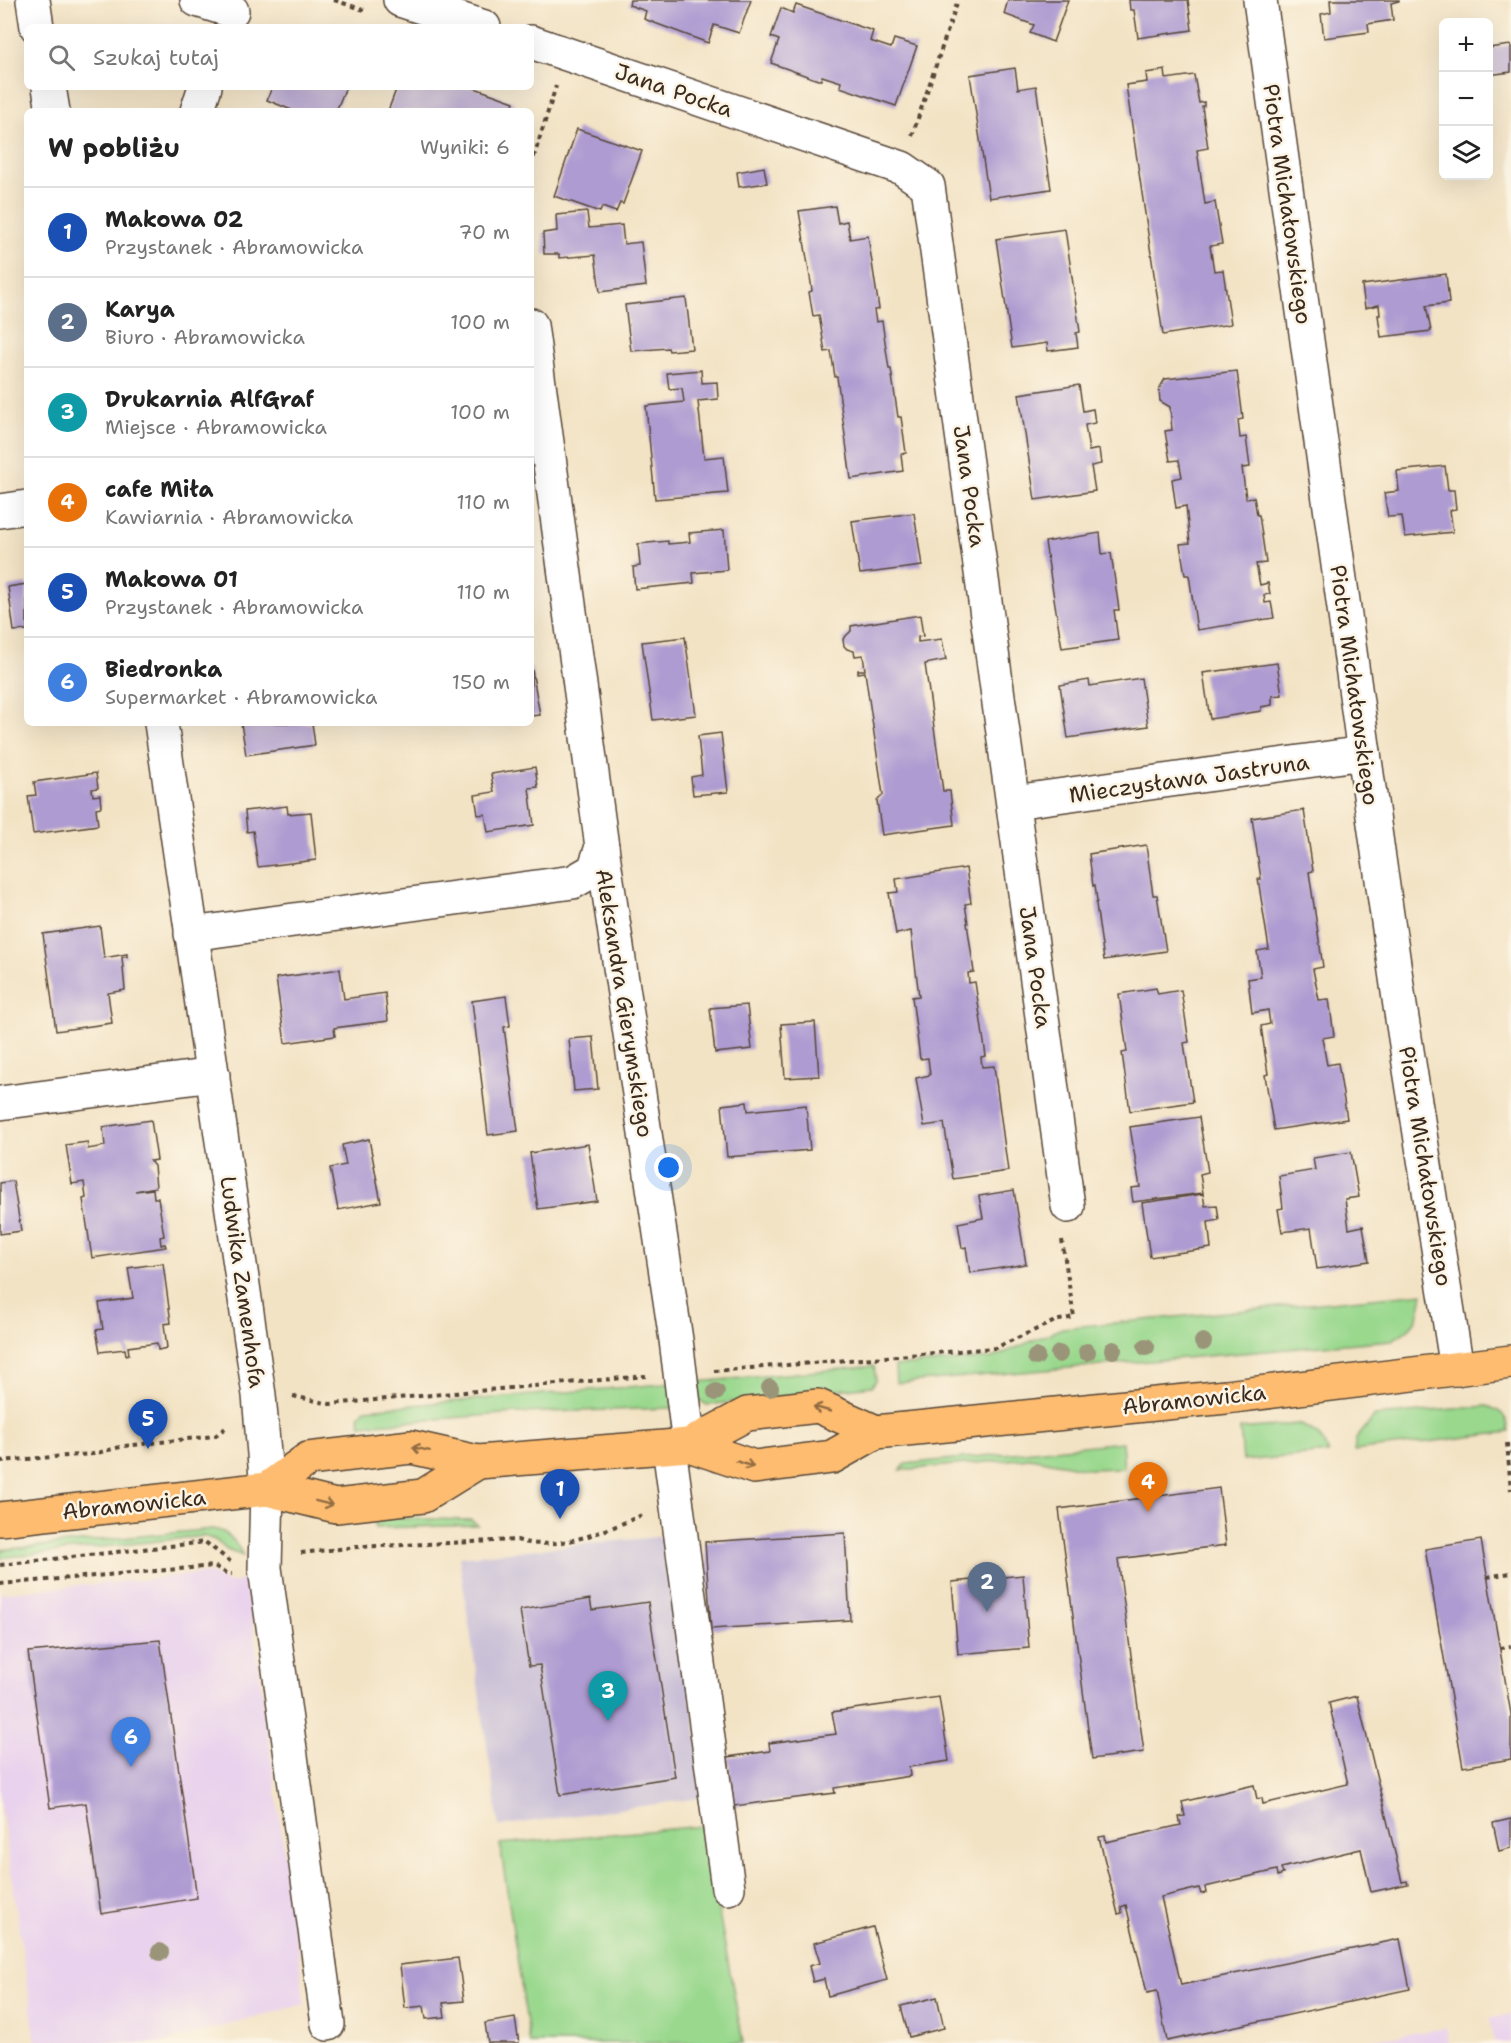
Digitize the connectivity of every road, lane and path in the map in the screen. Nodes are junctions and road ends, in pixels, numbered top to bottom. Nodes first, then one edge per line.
1 (33, 0) edge
2 (198, 0) edge
3 (400, 0) edge
4 (958, 0) edge
5 (1260, 0) edge
6 (231, 13) edge
7 (37, 24) edge
8 (475, 24) edge
9 (534, 43) edge
10 (559, 77) dead end
11 (49, 90) edge
12 (204, 90) edge
13 (52, 108) edge
14 (198, 108) edge
15 (534, 156) edge
16 (902, 168) junction
17 (534, 347) edge
18 (24, 507) edge
19 (0, 511) edge
20 (161, 726) edge
21 (1364, 753) junction
22 (1014, 802) junction
23 (602, 847) junction
24 (191, 934) junction
25 (213, 1076) junction
26 (0, 1103) edge
27 (1068, 1206) dead end
28 (1511, 1362) edge
29 (1457, 1369) junction
30 (259, 1395) junction
31 (342, 1403) dead end
32 (876, 1432) junction
33 (1507, 1443) dead end
34 (679, 1446) junction
35 (0, 1461) edge
36 (478, 1462) junction
37 (267, 1489) junction
38 (1511, 1490) edge
39 (677, 1502) junction
40 (0, 1519) edge
41 (265, 1564) junction
42 (0, 1565) edge
43 (1511, 1573) edge
44 (1487, 1577) dead end
45 (0, 1584) edge
46 (1511, 1646) edge
47 (1500, 1648) dead end
48 (728, 1888) dead end
49 (327, 2024) dead end

1 - 7 street
2 - 6 street
3 - 8 street
4 - 16 path
5 - 21 street, Piotra Michałowskiego
9 - 16 street, Jana Pocka
10 - 15 path
11 - 13 street
12 - 14 street
16 - 22 street, Jana Pocka
17 - 23 street, Aleksandra Gierymskiego
18 - 19 street
20 - 24 street, Ludwika Zamenhofa
21 - 22 street, Mieczysława Jastruna
21 - 29 street, Piotra Michałowskiego
22 - 27 street, Jana Pocka
23 - 24 street, Aleksandra Gierymskiego
23 - 34 street, Aleksandra Gierymskiego
24 - 25 street, Ludwika Zamenhofa
25 - 26 street
25 - 30 street, Ludwika Zamenhofa
28 - 29 main road, Abramowicka
29 - 32 main road, Abramowicka
30 - 31 path
30 - 35 path
30 - 37 street, Ludwika Zamenhofa
34 -> 32 main road, Abramowicka
32 -> 34 main road, Abramowicka
33 - 38 path
34 - 36 main road, Abramowicka
34 - 39 street, Aleksandra Gierymskiego
36 -> 37 main road, Abramowicka
37 -> 36 main road, Abramowicka
37 - 40 main road, Abramowicka
37 - 41 street, Ludwika Zamenhofa
39 - 41 path
39 - 48 street, Aleksandra Gierymskiego
41 - 42 path
41 - 45 path
41 - 49 street, Ludwika Zamenhofa
43 - 44 path
46 - 47 path

